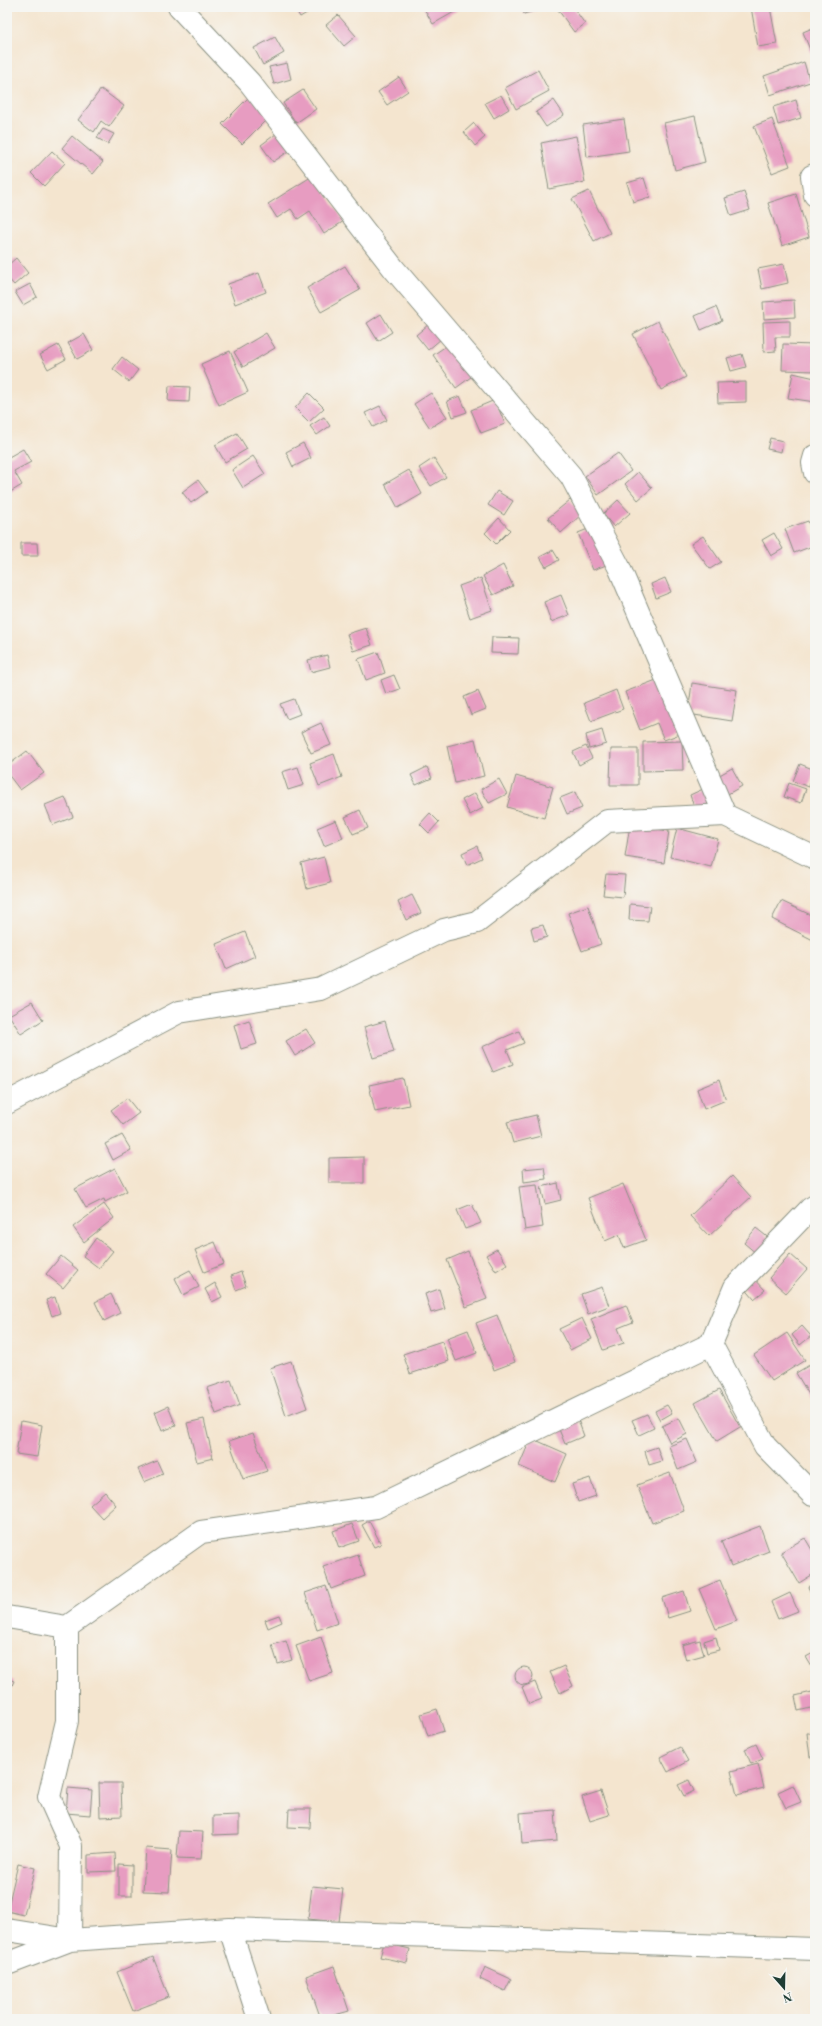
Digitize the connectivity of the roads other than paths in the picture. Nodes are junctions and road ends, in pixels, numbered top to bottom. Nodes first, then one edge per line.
1 (178, 7) edge
2 (815, 175) edge
3 (815, 195) edge
4 (815, 456) edge
5 (815, 472) edge
6 (725, 815) junction
7 (815, 858) edge
8 (7, 1103) edge
9 (815, 1206) edge
10 (711, 1344) junction
11 (815, 1494) edge
12 (7, 1617) edge
13 (67, 1627) junction
14 (230, 1929) junction
15 (7, 1930) edge
16 (70, 1940) junction
17 (815, 1949) edge
18 (7, 1964) edge
19 (258, 2019) edge

1 - 6 street
2 - 3 street
4 - 5 street
6 - 7 street
6 - 8 street
9 - 10 street
10 - 11 street
10 - 13 street
12 - 13 street
13 - 16 street
14 - 16 street
14 - 17 street
14 - 19 street
15 - 16 street
16 - 18 street

